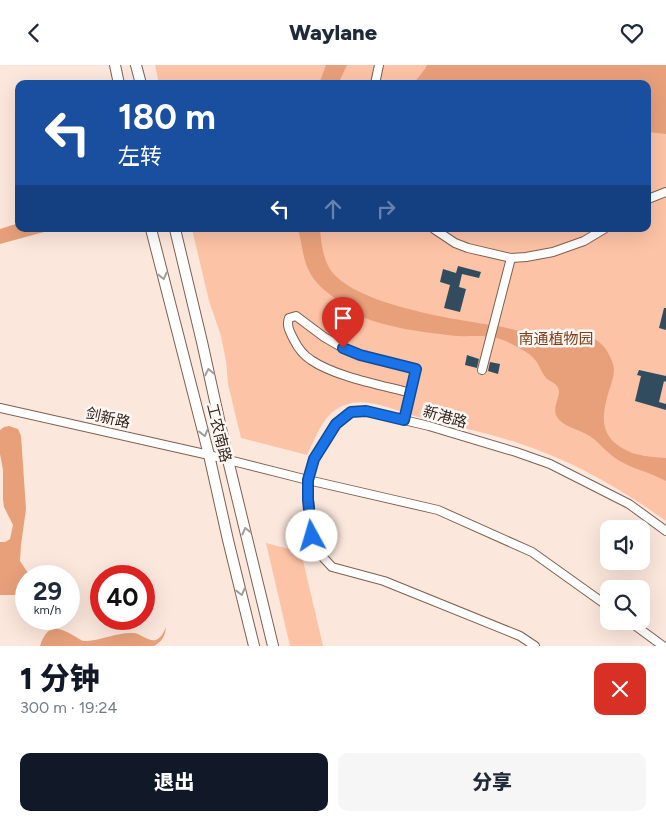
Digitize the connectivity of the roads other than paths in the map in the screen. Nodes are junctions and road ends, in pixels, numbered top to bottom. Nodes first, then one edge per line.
1 (115, 65) edge
2 (136, 65) edge
3 (379, 65) edge
4 (118, 80) edge
5 (140, 80) edge
6 (375, 80) edge
7 (666, 192) edge
8 (651, 198) edge
9 (152, 232) edge
10 (176, 232) edge
11 (438, 232) edge
12 (599, 232) edge
13 (511, 258) junction
14 (482, 369) dead end
15 (411, 393) dead end
16 (0, 409) edge
17 (404, 420) junction
18 (209, 455) junction
19 (228, 460) junction
20 (308, 480) junction
21 (666, 531) edge
22 (600, 601) edge
23 (641, 630) edge
24 (254, 646) edge
25 (273, 646) edge
26 (535, 646) edge
27 (663, 646) edge

1 - 4 main road
2 - 5 main road
3 - 6 street
7 - 8 street
9 -> 18 main road, 工农南路
19 -> 10 main road, 工农南路
11 - 13 street
12 - 13 street
13 - 14 street
15 - 17 street
16 - 18 street, 剑新路
17 - 20 street, 新港路
17 - 21 street, 新港路
18 - 19 street, 剑新路
18 -> 24 main road, 工农南路
19 - 20 street, 剑新路
25 -> 19 main road, 工农南路
20 - 22 street, 剑新路
20 - 26 street, 新港路
23 - 27 street

